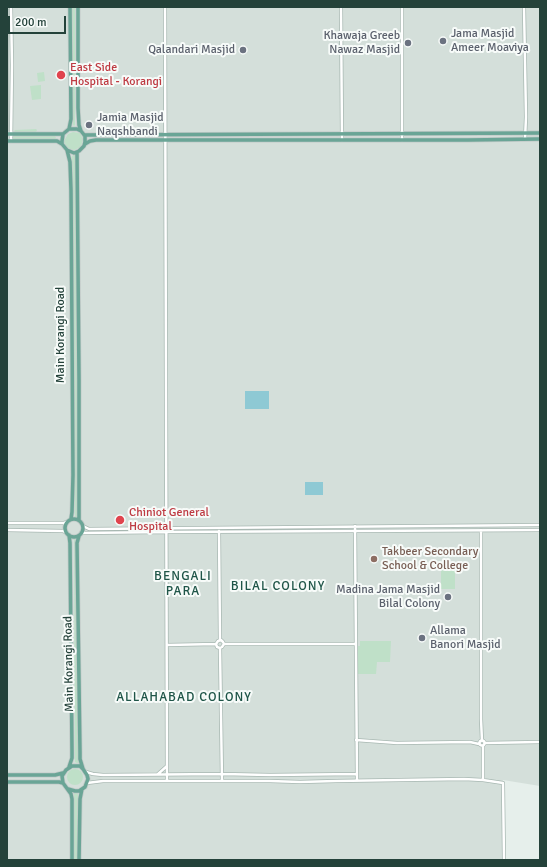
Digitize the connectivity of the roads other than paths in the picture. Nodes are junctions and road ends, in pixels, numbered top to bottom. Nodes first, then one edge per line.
1 (11, 7) edge
2 (70, 7) edge
3 (78, 7) edge
4 (165, 7) edge
5 (341, 7) edge
6 (402, 7) edge
7 (524, 7) edge
8 (7, 10) edge
9 (7, 39) edge
10 (11, 39) junction
11 (8, 65) edge
12 (12, 65) junction
13 (69, 129) junction
14 (82, 133) junction
15 (402, 133) junction
16 (525, 133) junction
17 (540, 133) edge
18 (8, 134) edge
19 (64, 134) junction
20 (166, 134) junction
21 (342, 134) junction
22 (525, 139) junction
23 (540, 139) edge
24 (166, 140) junction
25 (342, 140) junction
26 (402, 140) junction
27 (9, 141) edge
28 (62, 144) junction
29 (85, 144) junction
30 (67, 150) junction
31 (78, 152) junction
32 (69, 520) junction
33 (78, 520) junction
34 (7, 523) edge
35 (540, 525) edge
36 (83, 526) junction
37 (355, 526) junction
38 (166, 528) junction
39 (7, 530) edge
40 (540, 530) edge
41 (219, 531) junction
42 (355, 531) junction
43 (66, 532) junction
44 (166, 532) junction
45 (481, 532) junction
46 (80, 534) junction
47 (69, 535) junction
48 (220, 640) junction
49 (216, 644) junction
50 (224, 644) junction
51 (356, 644) junction
52 (167, 645) junction
53 (220, 648) junction
54 (356, 740) junction
55 (482, 740) junction
56 (540, 742) edge
57 (479, 744) junction
58 (484, 745) junction
59 (167, 765) junction
60 (69, 767) junction
61 (85, 770) junction
62 (64, 773) junction
63 (158, 774) junction
64 (167, 774) junction
65 (222, 774) junction
66 (357, 774) junction
67 (7, 775) edge
68 (357, 780) junction
69 (483, 780) junction
70 (222, 781) junction
71 (7, 782) edge
72 (167, 782) junction
73 (63, 783) junction
74 (87, 783) junction
75 (68, 789) junction
76 (82, 789) junction
77 (72, 860) edge
78 (79, 860) edge
79 (504, 860) edge

1 - 10 street
2 - 13 main road
3 - 14 main road
4 - 20 street
5 - 21 street
6 - 15 street
7 - 16 street
8 - 9 street
9 - 10 street
9 - 11 street
10 - 12 street
11 - 12 street
11 - 18 street
12 - 18 street
13 - 14 main road
13 - 19 main road
14 - 20 main road
14 - 29 main road
15 - 16 main road
15 - 21 main road
15 - 26 street
16 - 17 main road
16 - 22 street
18 - 19 main road
18 - 27 street
19 - 28 main road
20 - 21 main road
20 - 24 street
21 - 25 street
22 - 23 main road
22 - 26 main road
24 - 25 main road
24 - 29 main road
24 - 38 street
25 - 26 main road
27 - 28 main road
28 - 30 main road
29 - 31 main road
30 - 31 main road
30 - 32 main road, Main Korangi Road
31 - 33 main road, Main Korangi Road
32 - 33 main road
32 - 34 street
32 - 43 main road
33 - 36 main road
35 - 37 street
36 - 38 street
36 - 46 main road
37 - 38 street
37 - 42 street
38 - 44 street
39 - 43 street
40 - 45 street
41 - 42 street
41 - 44 street
41 - 48 street
42 - 45 street
42 - 51 street
43 - 47 main road
44 - 46 street
44 - 52 street
45 - 55 street
46 - 47 main road
46 - 61 main road, Main Korangi Road
47 - 60 main road, Main Korangi Road
48 - 49 street
48 - 50 street
49 - 52 street
49 - 53 street
50 - 51 street
50 - 53 street
51 - 54 street
52 - 59 street
53 - 65 street
54 - 57 street
54 - 66 street
55 - 57 street
55 - 58 street
56 - 58 street
57 - 58 street
58 - 69 street
59 - 63 street
59 - 64 street
60 - 61 main road
60 - 62 main road
61 - 63 street
61 - 74 main road
62 - 67 main road
62 - 73 main road
63 - 64 street
64 - 65 street
64 - 72 street
65 - 66 street
65 - 70 street
66 - 68 street
68 - 69 street
68 - 70 street
69 - 79 street
70 - 72 street
71 - 73 main road
72 - 74 street
73 - 75 main road
74 - 76 main road
75 - 76 main road
75 - 77 main road
76 - 78 main road

